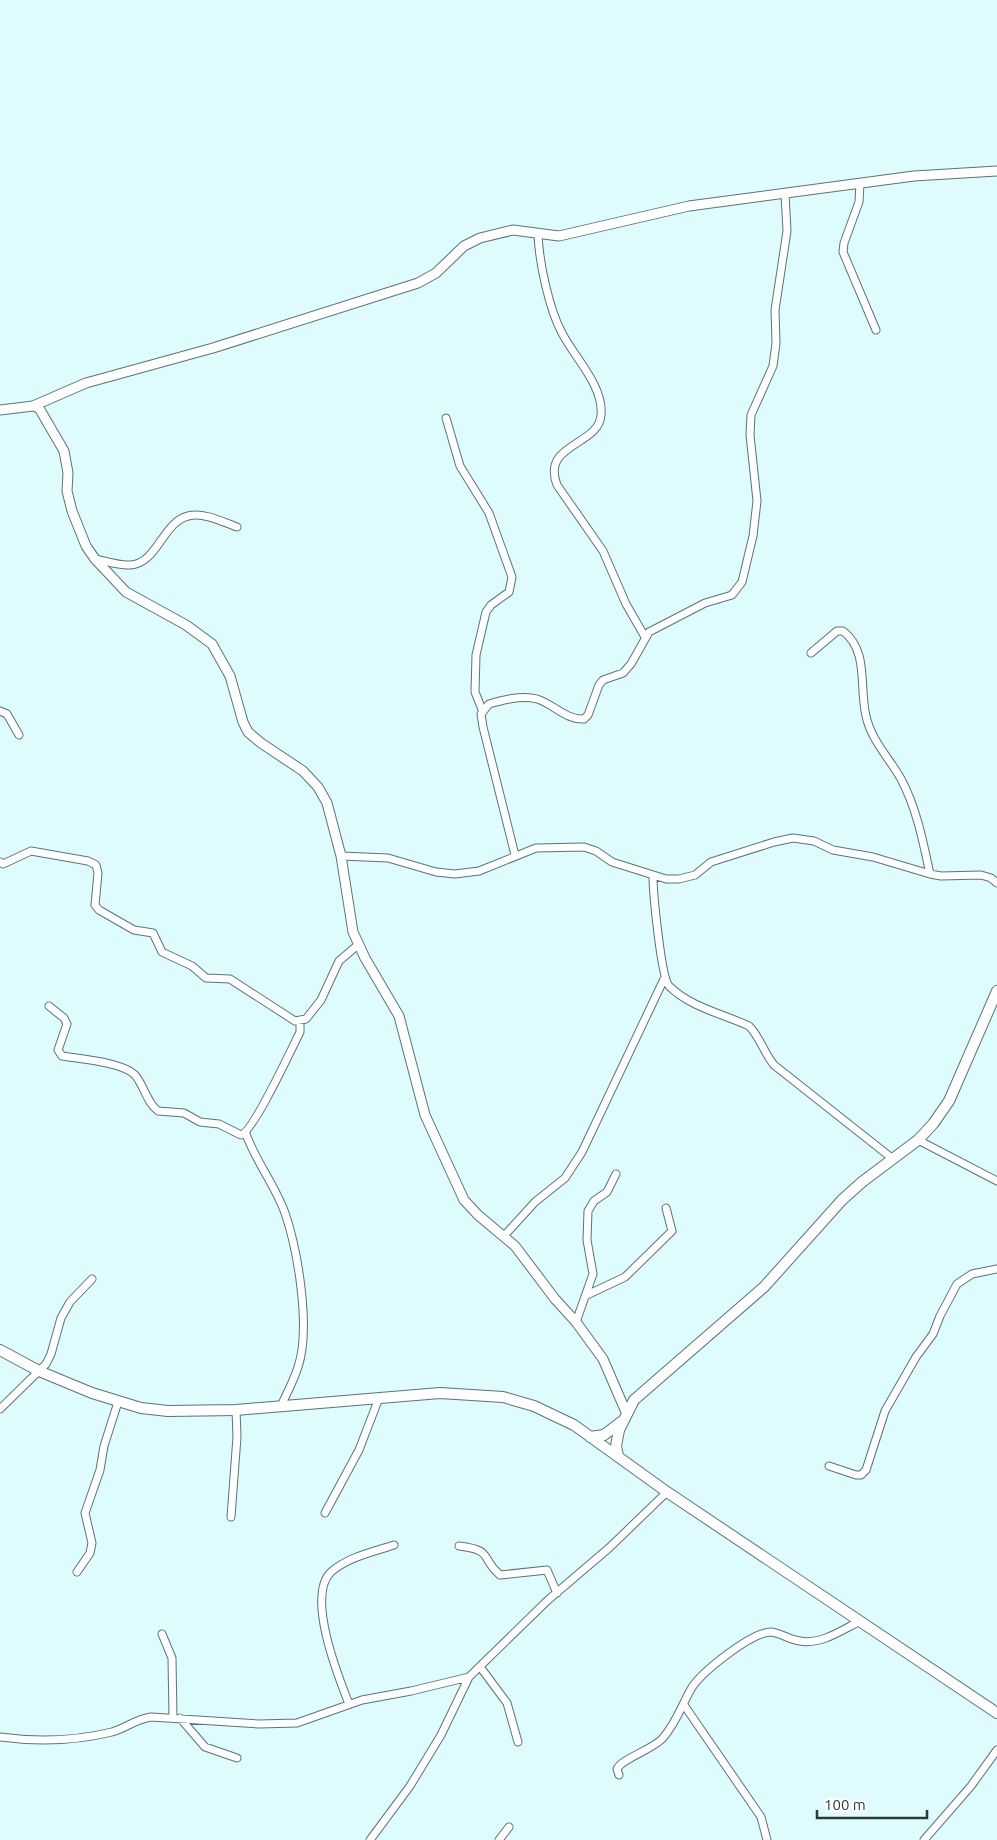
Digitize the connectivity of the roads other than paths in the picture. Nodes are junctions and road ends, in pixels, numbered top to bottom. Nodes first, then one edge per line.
1 (997, 171) edge
2 (860, 183) junction
3 (785, 194) junction
4 (538, 234) junction
5 (876, 330) dead end
6 (33, 406) junction
7 (0, 410) edge
8 (446, 418) dead end
9 (238, 527) dead end
10 (95, 559) junction
11 (645, 637) junction
12 (811, 653) dead end
13 (0, 711) edge
14 (483, 712) junction
15 (19, 735) dead end
16 (515, 855) junction
17 (341, 856) junction
18 (0, 862) edge
19 (930, 874) junction
20 (653, 876) junction
21 (997, 884) edge
22 (359, 944) junction
23 (664, 979) junction
24 (997, 992) edge
25 (49, 1006) dead end
26 (300, 1022) junction
27 (246, 1134) junction
28 (918, 1140) junction
29 (892, 1159) junction
30 (616, 1174) dead end
31 (997, 1181) edge
32 (666, 1208) dead end
33 (504, 1236) junction
34 (997, 1269) edge
35 (92, 1279) dead end
36 (586, 1295) junction
37 (576, 1322) junction
38 (0, 1350) edge
39 (39, 1370) junction
40 (379, 1398) junction
41 (118, 1402) junction
42 (281, 1406) junction
43 (0, 1408) edge
44 (236, 1410) junction
45 (624, 1416) junction
46 (590, 1437) junction
47 (618, 1456) junction
48 (830, 1466) dead end
49 (667, 1492) junction
50 (325, 1513) dead end
51 (231, 1517) dead end
52 (394, 1545) dead end
53 (459, 1546) dead end
54 (77, 1572) dead end
55 (556, 1593) junction
56 (860, 1621) junction
57 (162, 1634) dead end
58 (481, 1668) junction
59 (469, 1677) junction
60 (349, 1704) junction
61 (684, 1705) junction
62 (997, 1713) edge
63 (176, 1718) junction
64 (0, 1737) edge
65 (518, 1742) dead end
66 (997, 1750) edge
67 (237, 1758) dead end
68 (619, 1775) dead end
69 (509, 1827) dead end
70 (370, 1840) edge
71 (499, 1840) edge
72 (767, 1840) edge
73 (924, 1840) edge

1 - 2 street
2 - 3 street
2 - 5 street
3 - 4 street
3 - 11 street
4 - 6 street
4 - 11 street
6 - 7 street
6 - 10 street
8 - 14 street
9 - 10 street
10 - 17 street
11 - 14 street
12 - 19 street
13 - 15 street
14 - 16 street
16 - 17 street
16 - 20 street
17 - 22 street
18 - 26 street
19 - 20 street
19 - 21 street
20 - 23 street
22 - 26 street
22 - 33 street
23 - 29 street
23 - 33 street
24 - 28 main road
25 - 27 street
26 - 27 street
27 - 42 street
28 - 29 main road
28 - 31 street
29 - 45 main road
30 - 36 street
32 - 36 street
33 - 37 street
34 - 48 street
35 - 39 street
36 - 37 street
37 - 45 street
38 - 39 main road
39 - 41 main road
39 - 43 street
40 - 42 main road
40 - 46 main road
40 - 50 street
41 - 44 main road
41 - 54 street
42 - 44 main road
44 - 51 street
45 - 46 main road
45 - 47 main road
46 - 47 main road
47 - 49 main road
49 - 55 street
49 - 56 main road
52 - 60 street
53 - 55 street
55 - 58 street
56 - 61 street
56 - 62 main road
57 - 63 street
58 - 59 street
58 - 65 street
59 - 60 street
59 - 70 street
60 - 63 street
61 - 68 street
61 - 72 street
63 - 64 street
63 - 67 street
66 - 73 street
69 - 71 street

